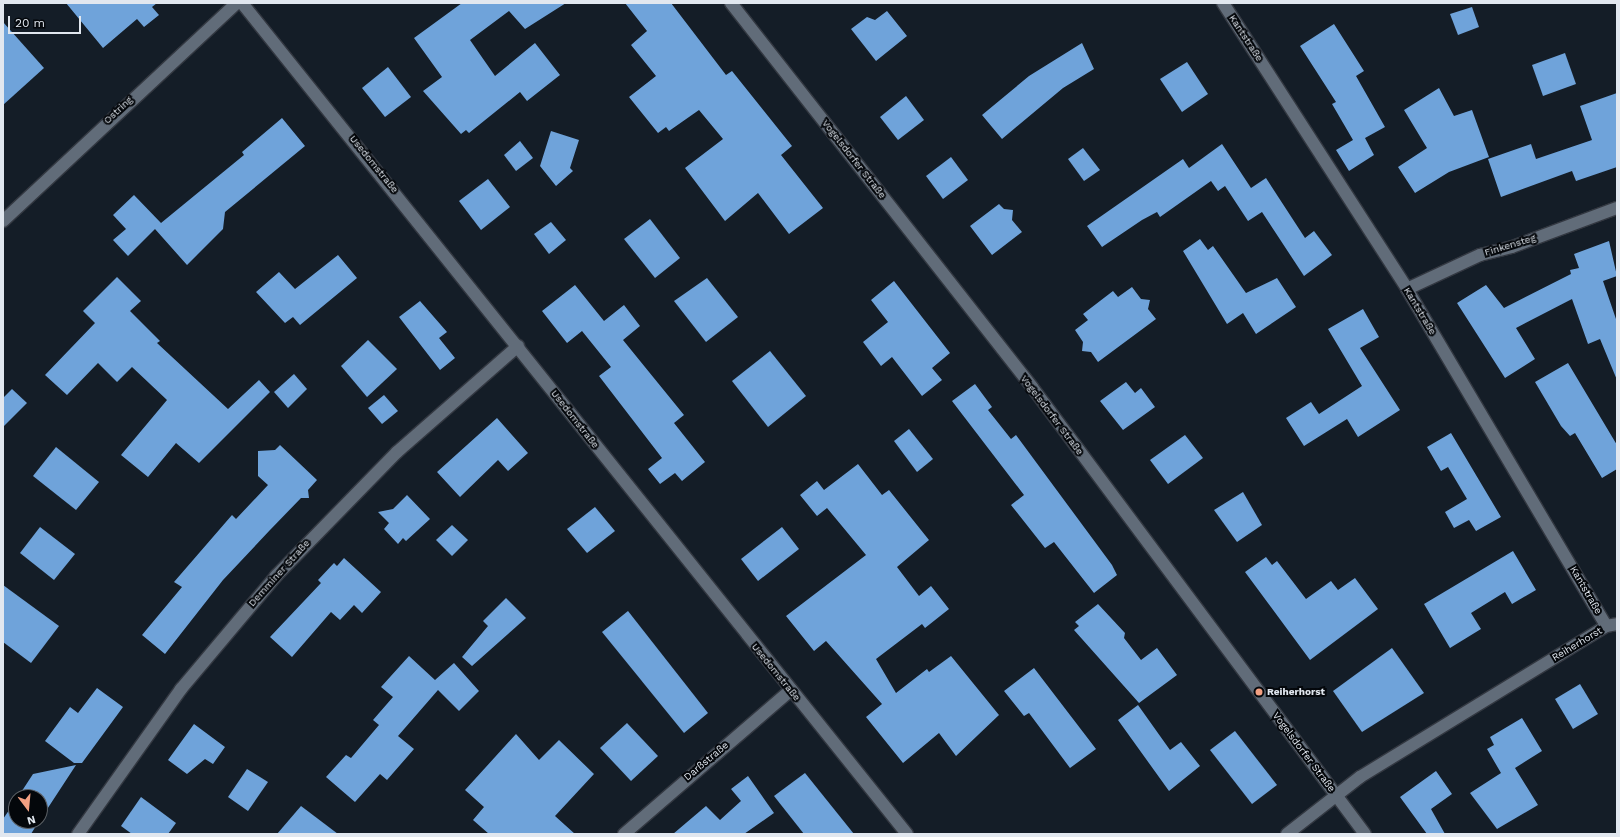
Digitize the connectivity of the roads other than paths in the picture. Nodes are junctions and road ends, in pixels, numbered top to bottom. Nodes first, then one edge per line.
1 (237, 3) edge
2 (242, 3) edge
3 (731, 3) edge
4 (1223, 3) edge
5 (1617, 208) edge
6 (3, 221) edge
7 (1407, 289) junction
8 (518, 346) junction
9 (1611, 625) edge
10 (790, 690) junction
11 (1336, 795) junction
12 (78, 834) edge
13 (624, 834) edge
14 (907, 834) edge
15 (1287, 834) edge
16 (1365, 834) edge

1 - 6 street, Ostring
2 - 8 street, Usedomstraße
3 - 11 street, Vogelsdorfer Straße
4 - 7 street, Kantstraße
5 - 7 street, Finkensteg
7 - 9 street, Kantstraße
8 - 10 street, Usedomstraße
8 - 12 street, Demminer Straße
9 - 11 street, Reiherhorst
10 - 13 street, Darßstraße
10 - 14 street, Usedomstraße
11 - 15 street, Reiherhorst
11 - 16 street, Vogelsdorfer Straße

